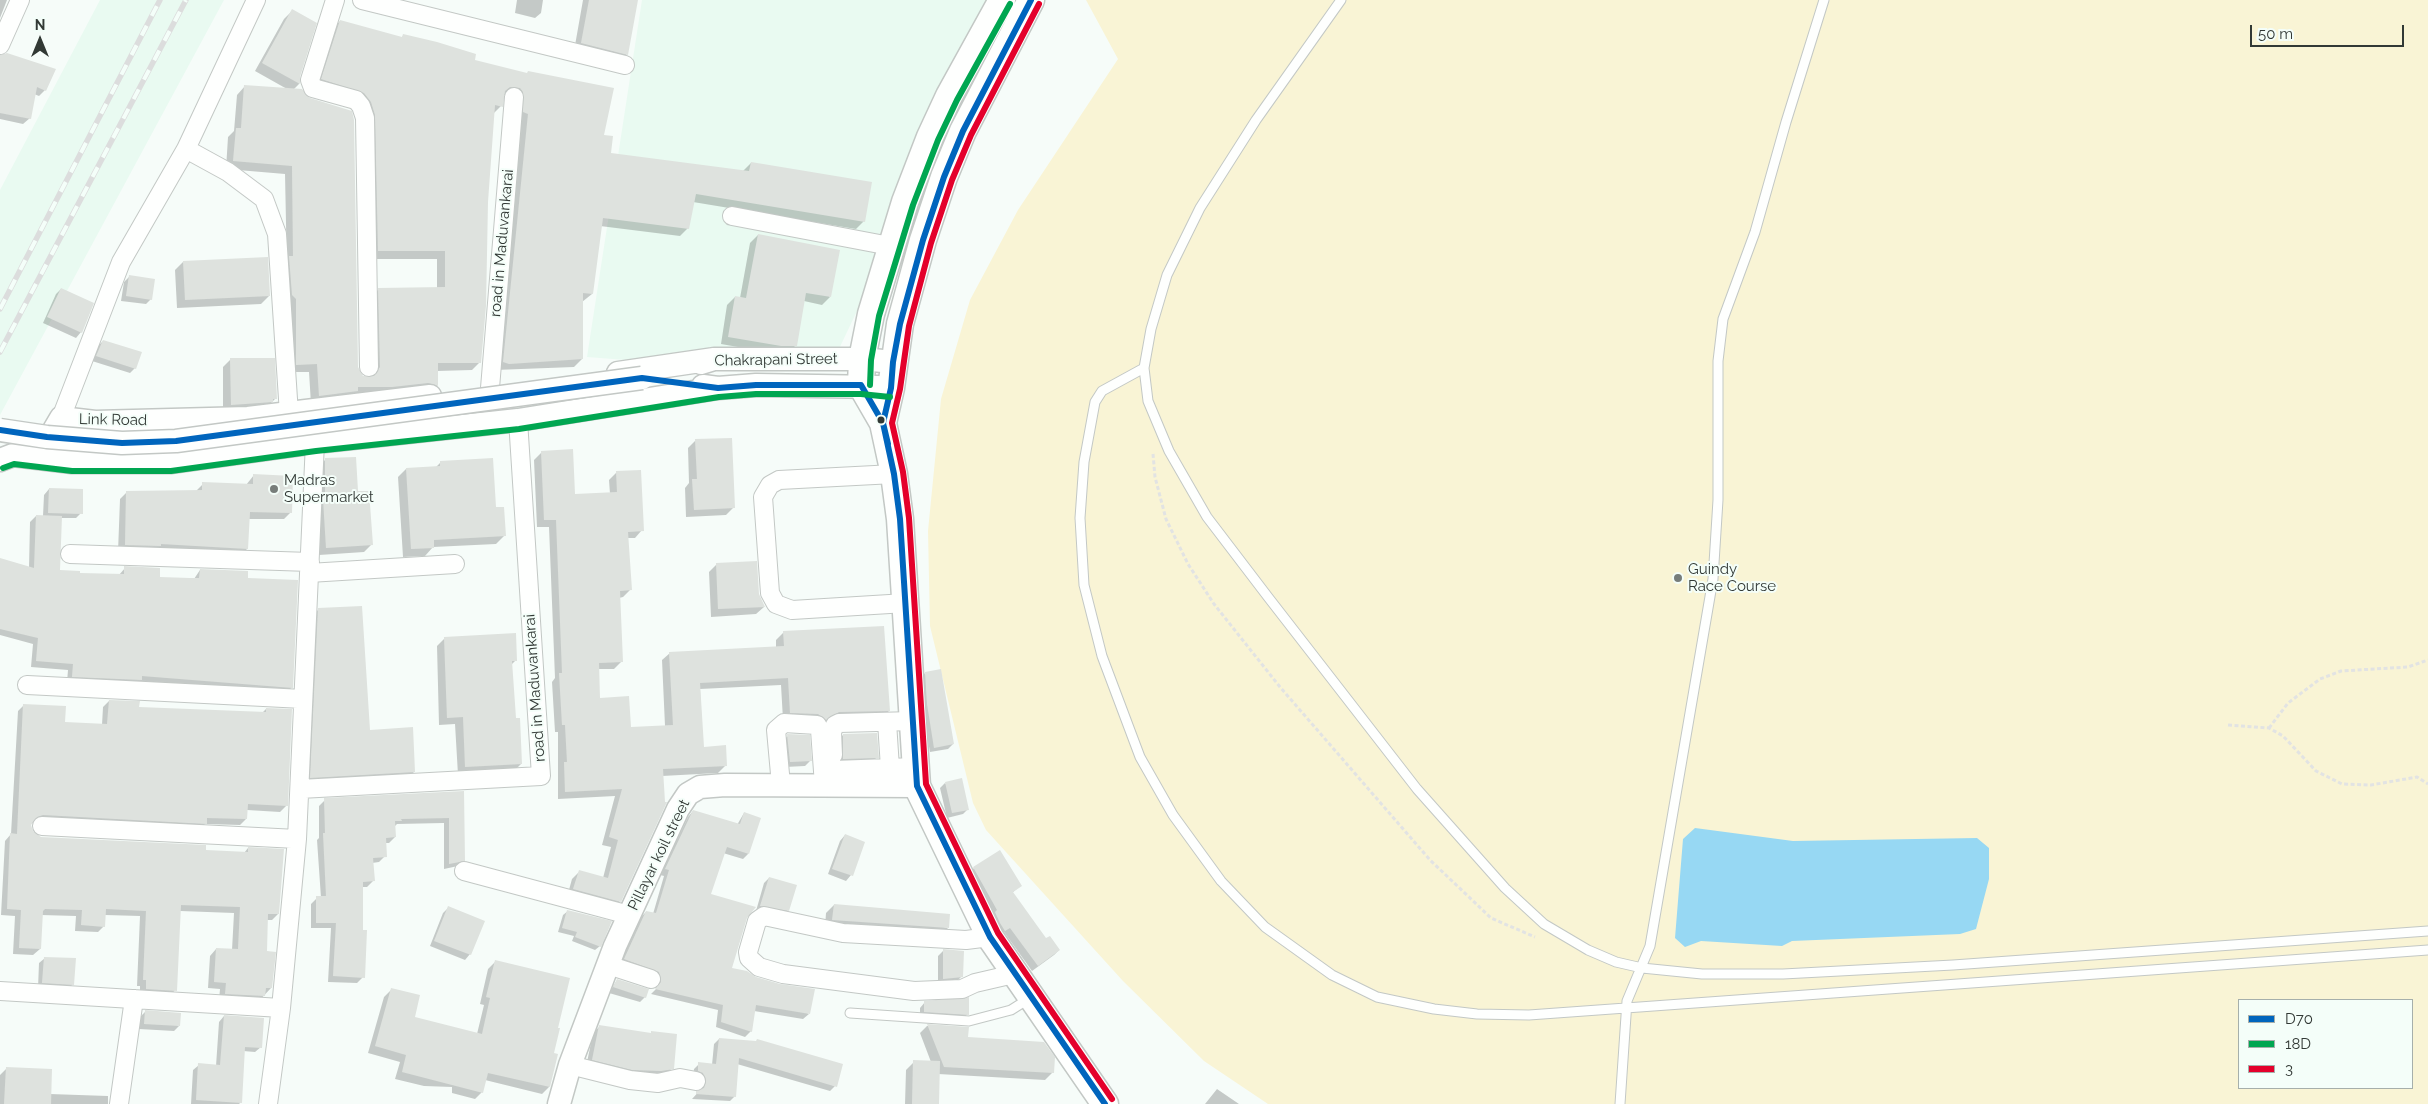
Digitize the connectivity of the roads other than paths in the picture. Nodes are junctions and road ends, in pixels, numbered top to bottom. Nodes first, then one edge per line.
1 (20, 0) edge
2 (256, 0) edge
3 (335, 0) edge
4 (362, 0) edge
5 (1002, 0) edge
6 (1031, 0) edge
7 (1341, 0) edge
8 (1824, 0) edge
9 (0, 45) edge
10 (624, 65) dead end
11 (514, 97) dead end
12 (186, 149) junction
13 (732, 216) dead end
14 (890, 246) junction
15 (862, 359) junction
16 (714, 360) junction
17 (894, 362) junction
18 (369, 367) dead end
19 (1144, 368) junction
20 (642, 378) junction
21 (860, 385) junction
22 (490, 388) junction
23 (718, 388) junction
24 (892, 388) junction
25 (289, 414) junction
26 (61, 418) junction
27 (518, 420) junction
28 (883, 423) junction
29 (0, 430) edge
30 (315, 442) junction
31 (38, 458) junction
32 (0, 460) edge
33 (894, 474) junction
34 (70, 554) dead end
35 (456, 564) dead end
36 (310, 568) junction
37 (906, 602) junction
38 (27, 685) dead end
39 (303, 699) junction
40 (913, 721) junction
41 (887, 722) junction
42 (890, 768) junction
43 (917, 777) junction
44 (831, 780) junction
45 (781, 785) junction
46 (300, 789) junction
47 (42, 826) dead end
48 (297, 839) junction
49 (464, 871) dead end
50 (629, 916) junction
51 (2428, 931) edge
52 (990, 937) junction
53 (2428, 950) edge
54 (608, 965) junction
55 (1642, 968) junction
56 (1014, 974) junction
57 (652, 979) dead end
58 (0, 991) edge
59 (1030, 998) junction
60 (134, 999) junction
61 (281, 1008) junction
62 (1626, 1008) junction
63 (850, 1013) dead end
64 (570, 1065) junction
65 (696, 1081) dead end
66 (119, 1104) edge
67 (268, 1104) edge
68 (559, 1104) edge
69 (1105, 1104) edge
70 (1620, 1104) edge

1 - 9 street
2 - 12 street
3 - 18 street
4 - 10 street
5 - 14 main road
6 - 17 main road
7 - 19 lane
8 - 55 lane
11 - 22 street, road in Maduvankarai
12 - 25 street
12 - 26 street
13 - 14 street
14 - 15 main road
15 - 16 street, Chakrapani Street
15 - 17 street, Chakrapani Street
15 - 21 main road
16 - 20 street, Chakrapani Street
16 - 22 street, Link Road
17 - 24 main road
19 - 55 lane
19 - 62 lane
20 - 23 street, Chakrapani Street
20 - 29 street, bridge
21 - 23 street, Chakrapani Street
21 - 24 street, Chakrapani Street
21 - 28 main road
22 - 25 street, Link Road
23 - 27 street
24 - 28 main road
25 - 26 street, Link Road
26 - 31 street, Link Road
27 - 30 street
27 - 46 street, road in Maduvankarai
28 - 33 main road
30 - 31 street
30 - 36 street
31 - 32 street
33 - 37 main road
33 - 37 street
34 - 36 street
35 - 36 street
36 - 39 street
37 - 40 main road
38 - 39 street
39 - 46 street
40 - 41 street
40 - 43 main road
41 - 42 street
41 - 44 street
42 - 43 street
42 - 44 street
43 - 44 street, Pillayar koil street
43 - 52 main road
44 - 45 street, Pillayar koil street
44 - 45 street
45 - 50 street, Pillayar koil street
46 - 48 street
47 - 48 street
48 - 61 street
49 - 50 street
50 - 54 street, Pillayar koil street
51 - 55 lane
52 - 56 main road
52 - 56 street
53 - 62 lane
54 - 57 street
54 - 64 street, Pillayar koil street
55 - 62 lane
56 - 59 main road
58 - 60 street
59 - 63 lane
59 - 69 main road
60 - 61 street
60 - 66 street
61 - 67 street
62 - 70 lane
64 - 65 street
64 - 68 street, Pillayar koil street

